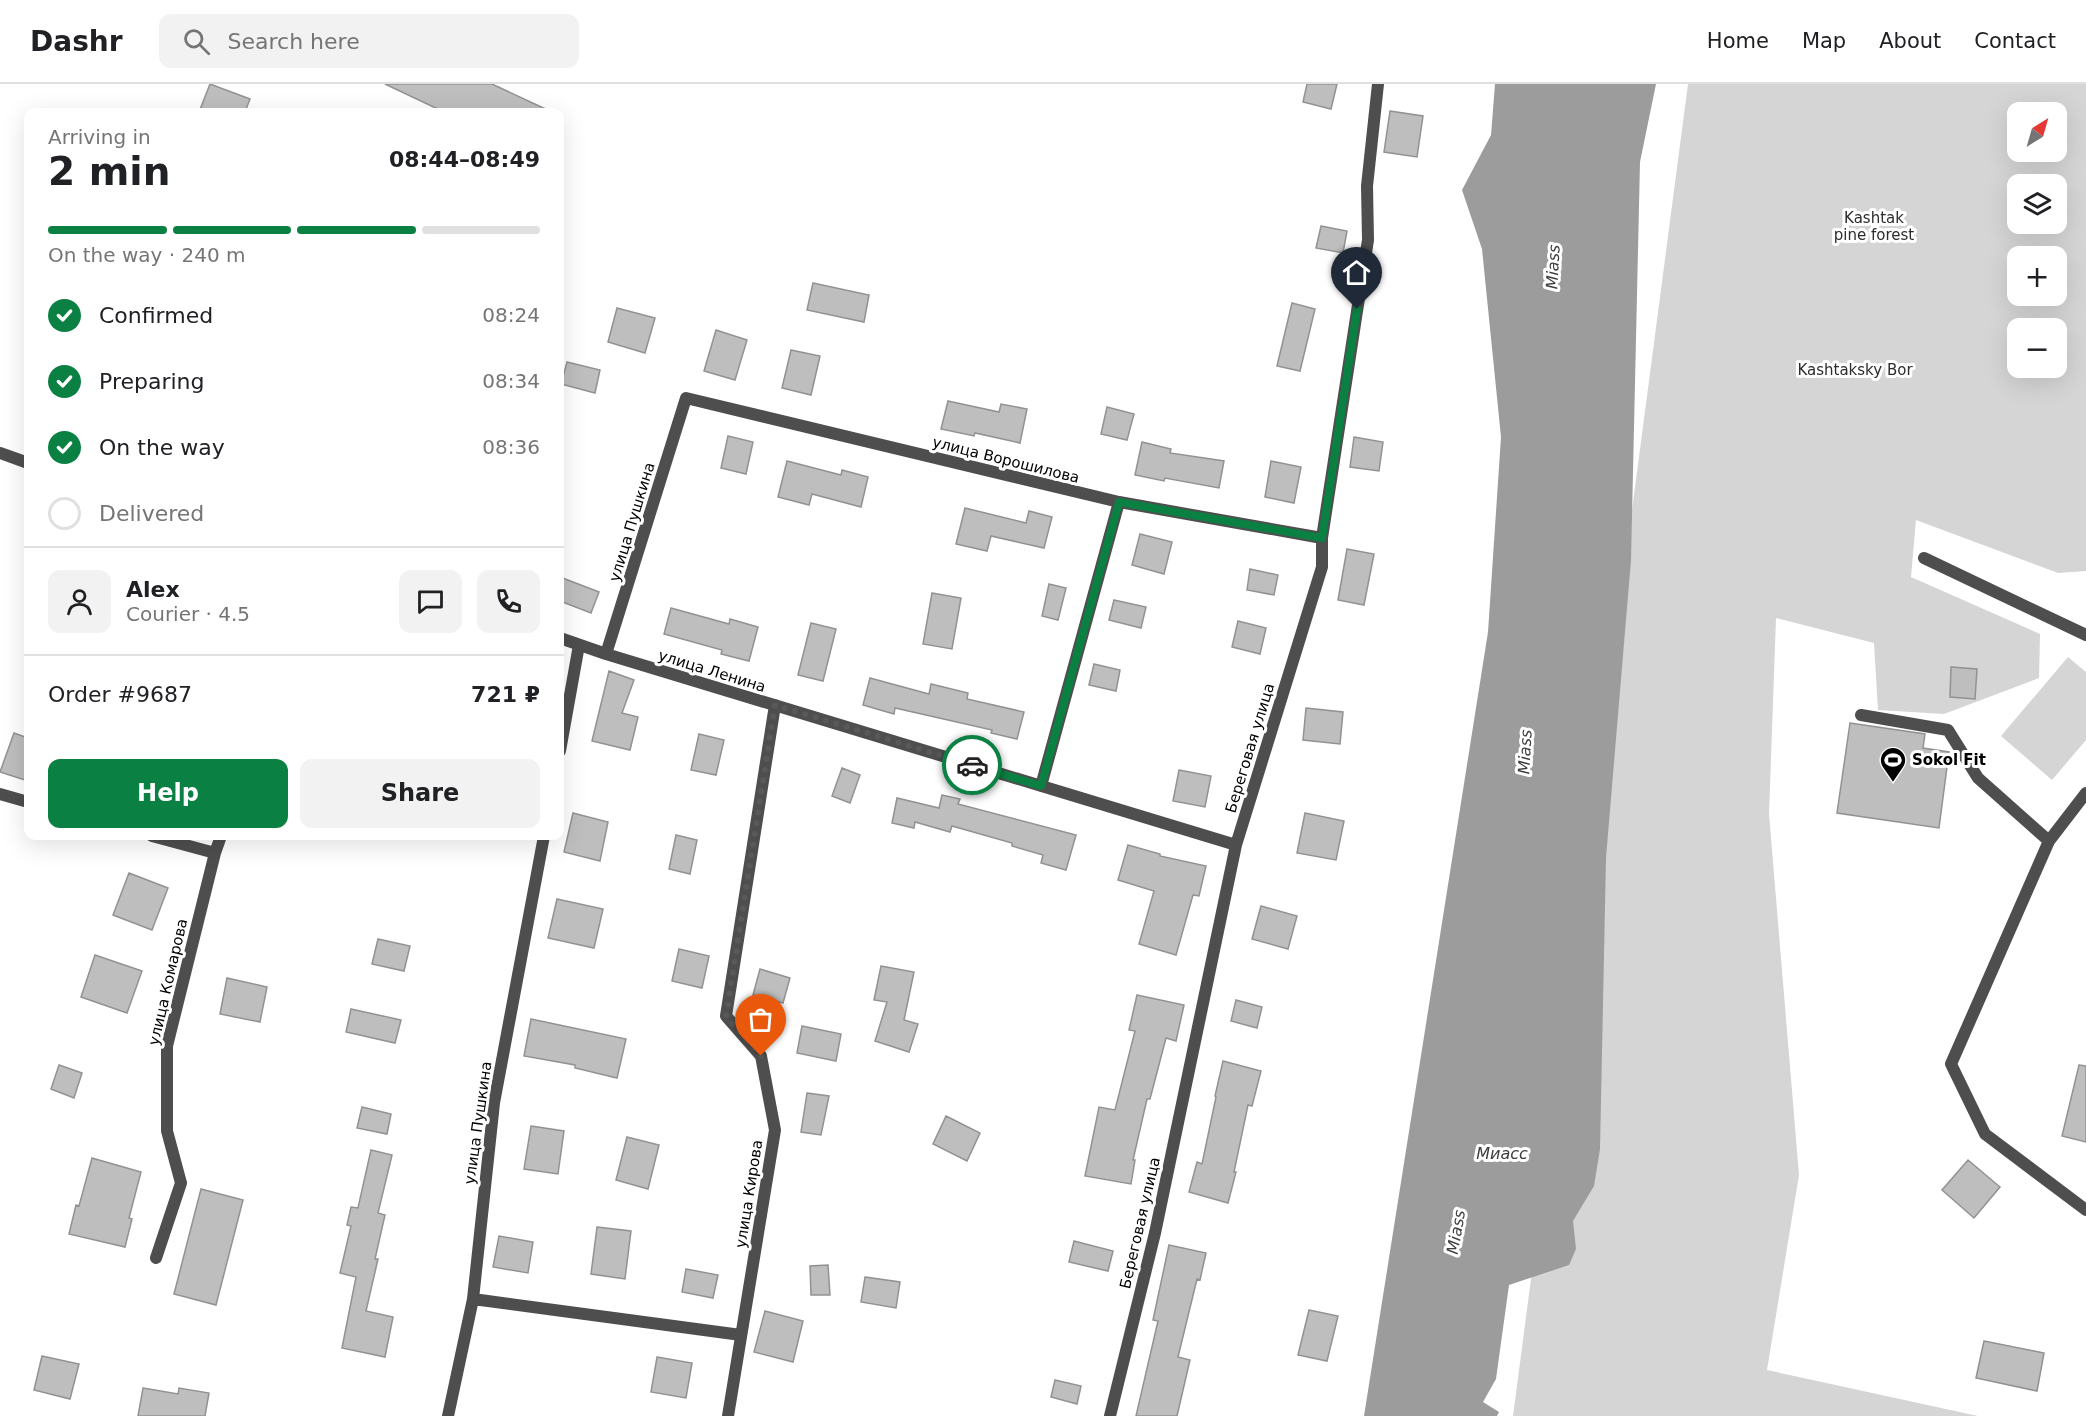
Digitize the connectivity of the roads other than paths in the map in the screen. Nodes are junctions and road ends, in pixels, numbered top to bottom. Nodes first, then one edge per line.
1 (1378, 84) edge
2 (686, 398) joint
3 (0, 453) edge
4 (24, 462) edge
5 (1119, 502) junction
6 (1322, 538) junction
7 (1924, 558) dead end
8 (2086, 635) edge
9 (564, 639) edge
10 (579, 645) junction
11 (606, 654) junction
12 (775, 705) junction
13 (1862, 715) dead end
14 (564, 729) edge
15 (1041, 786) junction
16 (2086, 792) edge
17 (0, 794) edge
18 (24, 801) edge
19 (167, 840) edge
20 (220, 840) edge
21 (543, 840) edge
22 (2049, 841) junction
23 (1236, 845) junction
24 (215, 853) junction
25 (2086, 1210) edge
26 (156, 1258) dead end
27 (473, 1299) junction
28 (741, 1335) junction
29 (448, 1416) edge
30 (728, 1416) edge
31 (1110, 1416) edge

1 - 6 street, Береговая улица
2 - 5 street, улица Ворошилова
2 - 11 street, улица Пушкина
3 - 4 street
5 - 6 street, улица Ворошилова
5 - 15 street
6 - 23 street, Береговая улица
7 - 8 street
9 - 10 street, улица Ленина
10 - 11 street, улица Ленина
10 - 14 street
11 - 12 street, улица Ленина
12 - 15 street, улица Ленина
12 - 28 street, улица Кирова
13 - 22 street
15 - 23 street, улица Ленина
16 - 22 street
17 - 18 street
19 - 24 street
20 - 24 street, улица Комарова
21 - 27 street, улица Пушкина
22 - 25 street
23 - 31 street, Береговая улица
24 - 26 street, улица Комарова
27 - 28 street
27 - 29 street, улица Пушкина
28 - 30 street, улица Кирова

